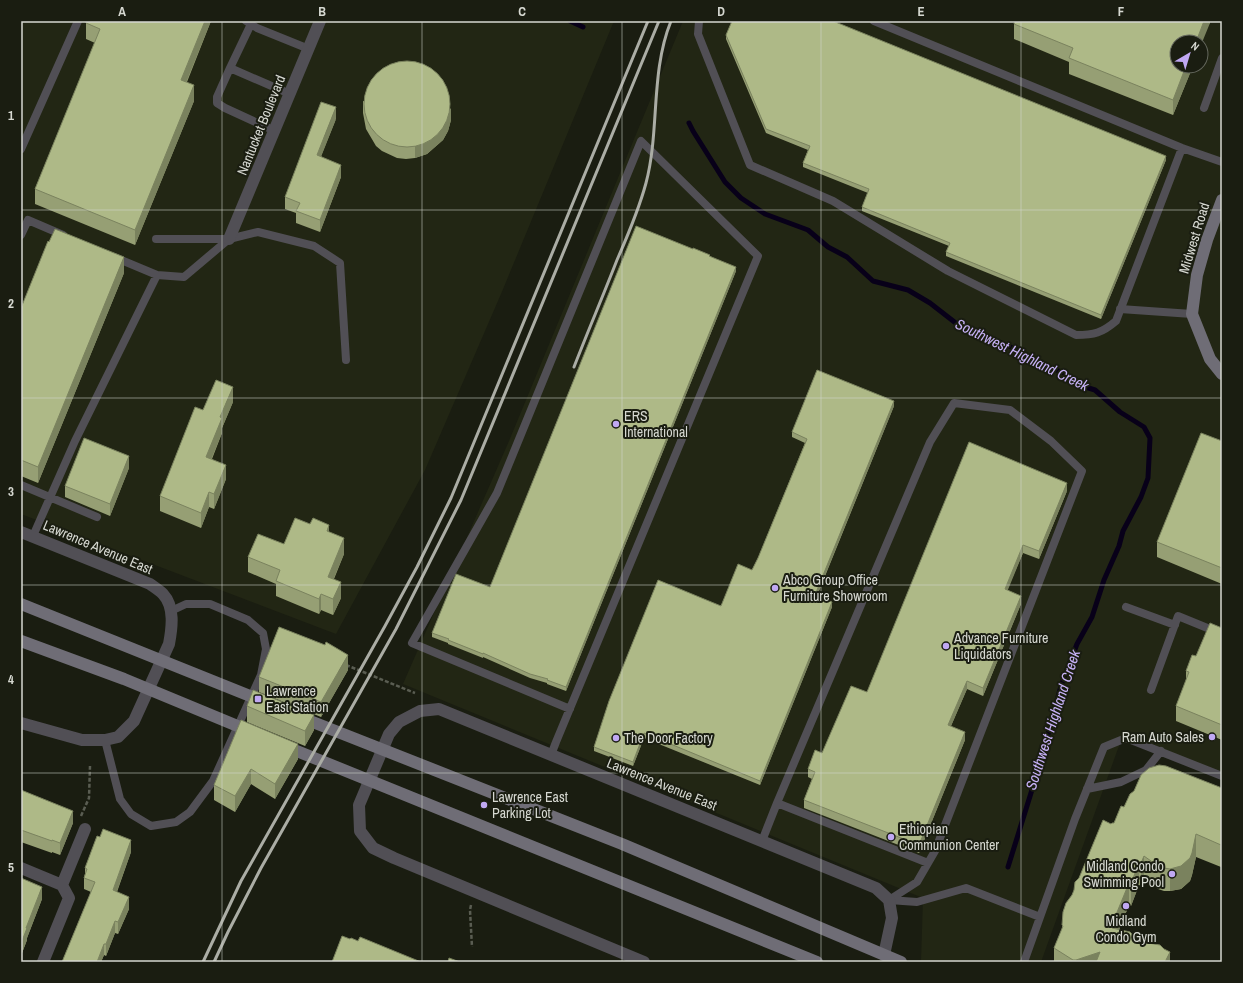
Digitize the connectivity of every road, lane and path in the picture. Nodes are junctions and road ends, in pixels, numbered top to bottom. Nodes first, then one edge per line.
1 (78, 21) edge
2 (320, 21) edge
3 (699, 21) edge
4 (874, 21) edge
5 (249, 22) edge
6 (309, 49) junction
7 (1222, 58) edge
8 (230, 68) junction
9 (290, 94) junction
10 (1204, 108) dead end
11 (275, 131) junction
12 (1182, 148) junction
13 (21, 149) edge
14 (1222, 162) edge
15 (1222, 200) edge
16 (21, 234) edge
17 (71, 239) edge
18 (156, 239) dead end
19 (229, 239) junction
20 (107, 254) edge
21 (157, 275) junction
22 (1120, 309) junction
23 (1192, 314) junction
24 (346, 360) dead end
25 (1222, 374) edge
26 (21, 485) edge
27 (50, 498) junction
28 (97, 517) dead end
29 (21, 532) edge
30 (33, 536) junction
31 (21, 604) edge
32 (1126, 607) dead end
33 (171, 611) junction
34 (1175, 624) junction
35 (1222, 634) edge
36 (21, 642) edge
37 (344, 664) edge
38 (1151, 690) dead end
39 (415, 694) dead end
40 (273, 706) edge
41 (570, 709) junction
42 (288, 712) edge
43 (21, 722) edge
44 (105, 740) junction
45 (1161, 752) junction
46 (551, 755) junction
47 (1222, 776) edge
48 (1087, 789) junction
49 (776, 803) junction
50 (85, 829) dead end
51 (762, 841) junction
52 (928, 863) junction
53 (21, 868) edge
54 (62, 884) junction
55 (474, 892) junction
56 (889, 900) junction
57 (1040, 917) junction
58 (472, 947) dead end
59 (884, 955) junction
60 (639, 961) edge
61 (43, 962) edge
62 (817, 962) edge
63 (901, 962) edge
64 (1024, 962) edge

1 - 13 lane
2 - 6 street, Nantucket Boulevard
3 - 22 lane
4 - 12 lane
5 - 6 lane
5 - 8 lane
6 - 9 street, Nantucket Boulevard
7 - 10 lane
8 - 9 lane
8 - 11 lane
9 - 11 street, Nantucket Boulevard
11 - 19 street, Nantucket Boulevard
12 - 14 lane
12 - 22 lane
15 - 23 main road, Midwest Road
16 - 17 lane
18 - 19 lane
19 - 21 lane
19 - 24 lane
20 - 21 lane
21 - 27 lane
22 - 23 lane
23 - 25 main road, Midwest Road
26 - 27 lane
27 - 28 lane
27 - 30 lane
29 - 30 street, Lawrence Avenue East
30 - 33 street, Lawrence Avenue East
31 - 40 main road
32 - 34 lane
33 - 44 street, Lawrence Avenue East
33 - 44 lane
34 - 35 lane
34 - 38 lane
36 - 62 main road
37 - 39 path
41 - 41 lane
41 - 46 lane
42 - 59 main road
43 - 44 street, Lawrence Avenue East
45 - 47 lane
45 - 48 lane
45 - 48 lane
46 - 51 street, Lawrence Avenue East
46 - 55 street, Lawrence Avenue East
48 - 57 lane
49 - 51 lane
49 - 52 lane
49 - 52 lane
50 - 54 street
51 - 56 street, Lawrence Avenue East
52 - 56 lane
53 - 54 street
54 - 61 street
55 - 58 path
55 - 60 street, Lawrence Avenue East
56 - 57 lane
56 - 59 street
57 - 64 lane
59 - 63 main road

